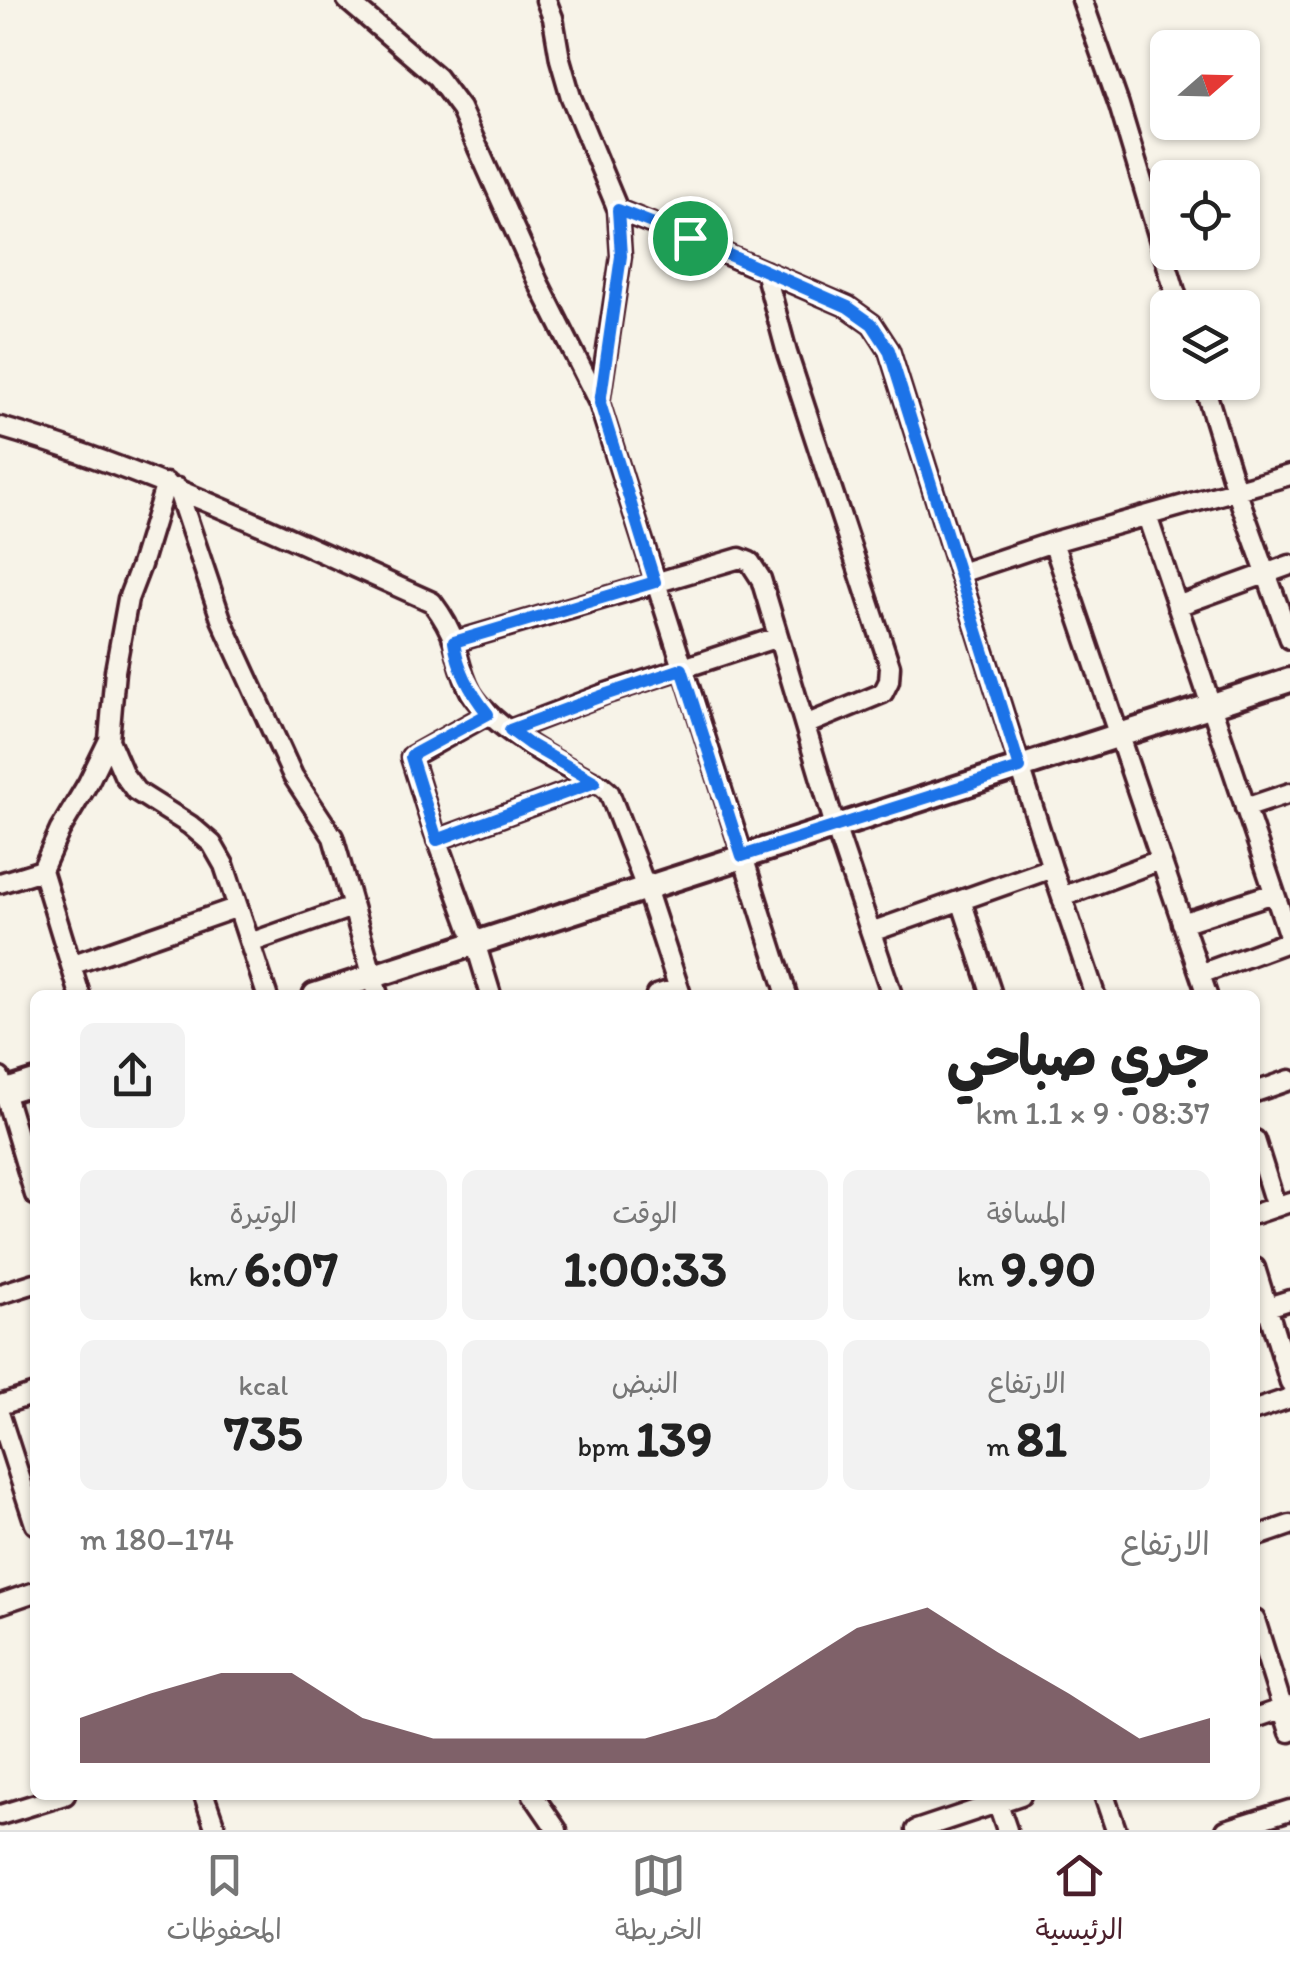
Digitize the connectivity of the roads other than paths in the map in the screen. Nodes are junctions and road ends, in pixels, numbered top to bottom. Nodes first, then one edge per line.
1 (347, 0) edge
2 (546, 0) edge
3 (1082, 0) edge
4 (618, 210) junction
5 (765, 271) junction
6 (1175, 290) edge
7 (1208, 400) edge
8 (600, 403) junction
9 (0, 427) edge
10 (1290, 475) edge
11 (171, 486) junction
12 (1236, 490) junction
13 (1147, 516) junction
14 (1052, 542) junction
15 (1290, 565) edge
16 (960, 573) junction
17 (1266, 574) junction
18 (655, 582) junction
19 (1177, 606) junction
20 (778, 637) junction
21 (1290, 639) edge
22 (454, 642) junction
23 (682, 669) junction
24 (1290, 680) edge
25 (1210, 705) junction
26 (488, 714) junction
27 (805, 725) junction
28 (510, 730) junction
29 (1118, 735) junction
30 (109, 740) junction
31 (1020, 768) junction
32 (595, 782) junction
33 (1290, 794) edge
34 (1245, 808) junction
35 (835, 826) junction
36 (437, 840) junction
37 (742, 856) junction
38 (1160, 860) junction
39 (1052, 868) junction
40 (42, 870) junction
41 (0, 884) edge
42 (646, 888) junction
43 (1274, 893) junction
44 (1062, 897) junction
45 (962, 900) junction
46 (238, 907) junction
47 (352, 907) junction
48 (1182, 923) junction
49 (871, 932) junction
50 (1290, 940) edge
51 (250, 942) junction
52 (475, 942) junction
53 (71, 964) junction
54 (1200, 974) junction
55 (375, 986) edge
56 (79, 990) edge
57 (265, 990) edge
58 (348, 990) edge
59 (489, 990) edge
60 (679, 990) edge
61 (785, 990) edge
62 (890, 990) edge
63 (990, 990) edge
64 (1093, 990) edge
65 (1205, 990) edge
66 (1290, 1080) edge
67 (30, 1083) edge
68 (2, 1087) edge
69 (1260, 1090) edge
70 (1260, 1152) edge
71 (30, 1179) edge
72 (1283, 1205) edge
73 (30, 1285) edge
74 (0, 1294) edge
75 (1290, 1300) edge
76 (1261, 1309) edge
77 (1289, 1376) edge
78 (30, 1396) edge
79 (1290, 1398) edge
80 (0, 1405) edge
81 (1260, 1408) edge
82 (0, 1416) edge
83 (29, 1486) edge
84 (1290, 1525) edge
85 (1260, 1535) edge
86 (30, 1595) edge
87 (0, 1604) edge
88 (1260, 1634) edge
89 (1286, 1707) edge
90 (1260, 1716) edge
91 (1290, 1732) edge
92 (50, 1800) edge
93 (206, 1800) edge
94 (536, 1800) edge
95 (993, 1800) edge
96 (996, 1800) edge
97 (1106, 1800) edge
98 (1290, 1810) edge
99 (3, 1816) edge
100 (216, 1830) edge
101 (557, 1830) edge
102 (916, 1830) edge
103 (1007, 1830) edge
104 (1116, 1830) edge
105 (1226, 1830) edge

1 - 8 street
2 - 4 street
3 - 6 street
4 - 5 street
4 - 8 street
5 - 16 street
5 - 27 street
7 - 12 street
8 - 18 street
9 - 11 street
10 - 12 street
11 - 22 street
11 - 30 street
11 - 47 street
12 - 13 street
12 - 17 street
13 - 14 street
13 - 19 street
14 - 16 street
14 - 29 street
15 - 17 street
16 - 31 street
17 - 19 street
17 - 21 street
18 - 20 street
18 - 22 street
18 - 23 street
19 - 25 street
20 - 23 street
20 - 27 street
22 - 26 street
23 - 28 street
23 - 37 street
24 - 25 street
25 - 29 street
25 - 34 street
26 - 28 street
26 - 36 street
27 - 35 street
28 - 32 street
29 - 31 street
29 - 38 street
30 - 40 street
30 - 46 street
31 - 35 street
31 - 39 street
32 - 36 street
32 - 42 street
33 - 34 street
34 - 43 street
35 - 37 street
35 - 49 street
36 - 52 street
37 - 42 street
37 - 61 street
38 - 44 street
38 - 48 street
39 - 44 street
39 - 45 street
40 - 41 street
40 - 53 street
42 - 52 street
42 - 60 street
43 - 48 street
43 - 50 street
44 - 64 street
45 - 49 street
45 - 63 street
46 - 51 street
46 - 53 street
47 - 51 street
47 - 55 street
48 - 54 street
49 - 62 street
50 - 54 street
51 - 57 street
52 - 55 street
52 - 59 street
53 - 56 street
54 - 65 street
55 - 58 street
66 - 69 street
67 - 68 street
68 - 71 street
70 - 72 street
73 - 74 street
75 - 76 street
76 - 77 street
78 - 80 street
79 - 81 street
82 - 83 street
84 - 85 street
86 - 87 street
88 - 89 street
89 - 90 street
89 - 91 street
92 - 99 street
93 - 100 street
94 - 101 street
95 - 102 street
96 - 103 street
97 - 104 street
98 - 105 street

